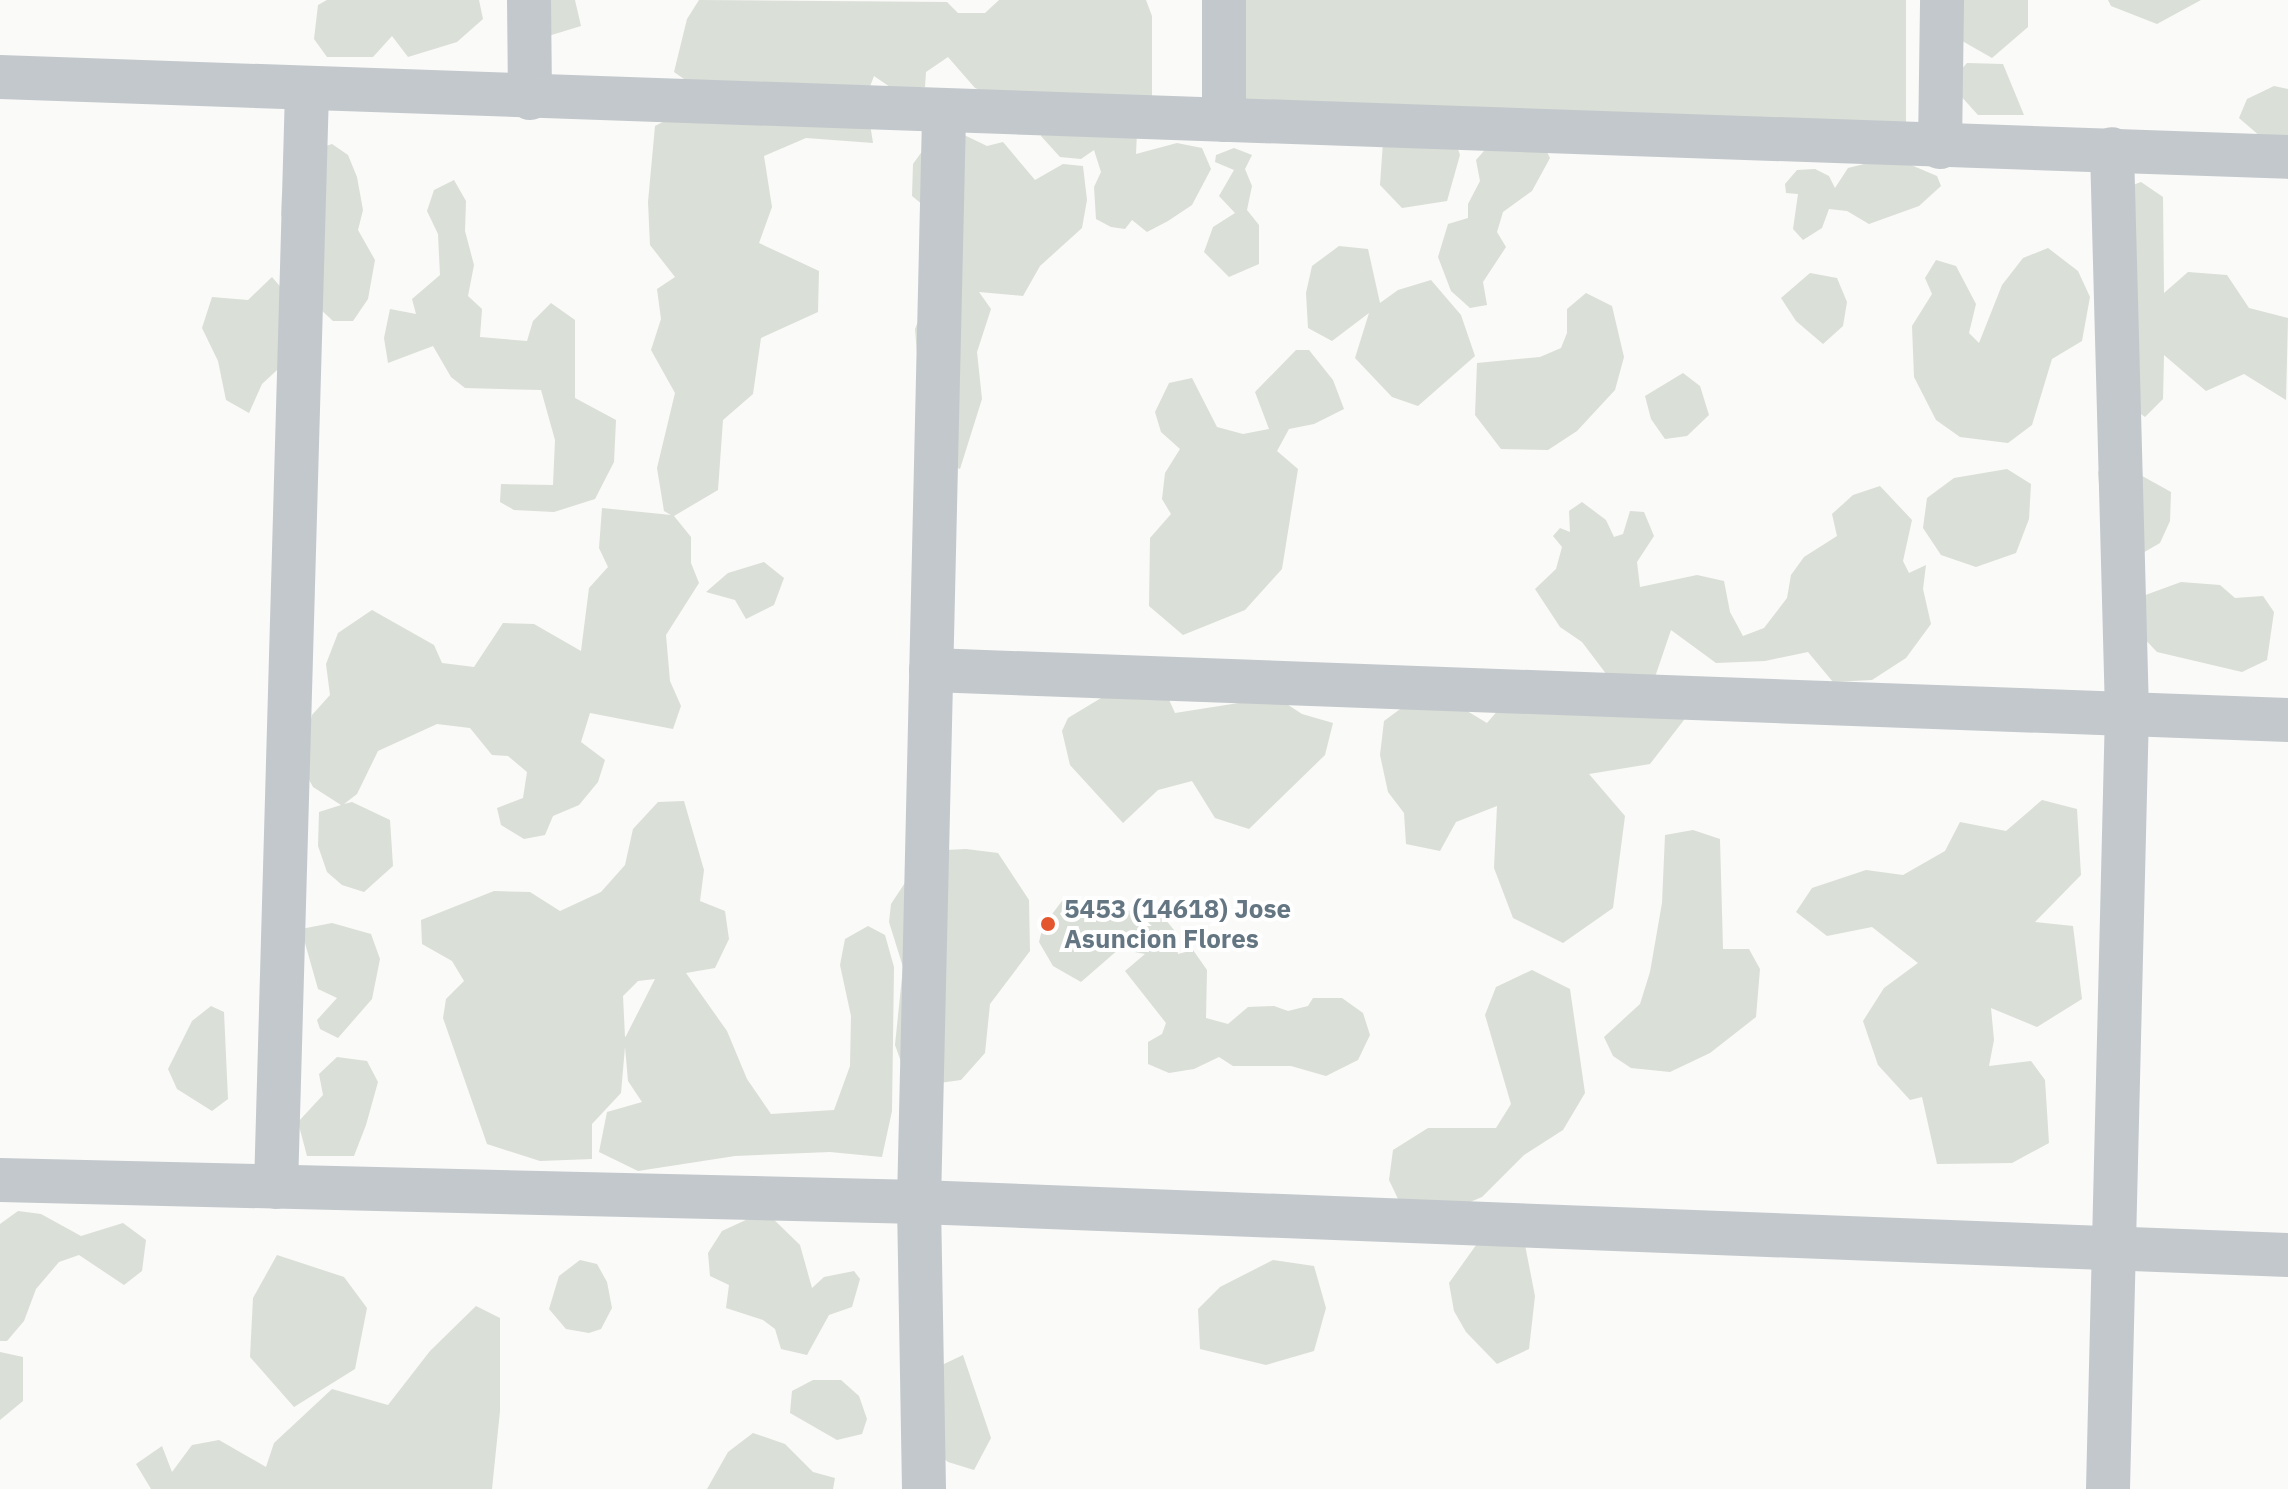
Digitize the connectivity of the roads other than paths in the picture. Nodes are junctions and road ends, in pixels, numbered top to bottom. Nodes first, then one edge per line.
1 (529, 0) edge
2 (1224, 0) edge
3 (1942, 0) edge
4 (0, 77) edge
5 (307, 89) junction
6 (530, 98) junction
7 (944, 113) junction
8 (1224, 120) junction
9 (1940, 147) junction
10 (2112, 149) junction
11 (2288, 157) edge
12 (931, 670) junction
13 (2127, 712) junction
14 (2288, 720) edge
15 (0, 1180) edge
16 (276, 1187) junction
17 (919, 1202) junction
18 (2117, 1248) junction
19 (2288, 1255) edge
20 (924, 1489) edge
21 (2108, 1489) edge

1 - 6 street
2 - 8 street
3 - 9 street
4 - 5 street
5 - 6 street
5 - 16 street
6 - 7 street
7 - 8 street
7 - 12 street
8 - 9 street
9 - 10 street
10 - 11 street
10 - 13 street
12 - 13 street
12 - 17 street
13 - 14 street
13 - 18 street
15 - 16 street
16 - 17 street
17 - 18 street
17 - 20 street
18 - 19 street
18 - 21 street

